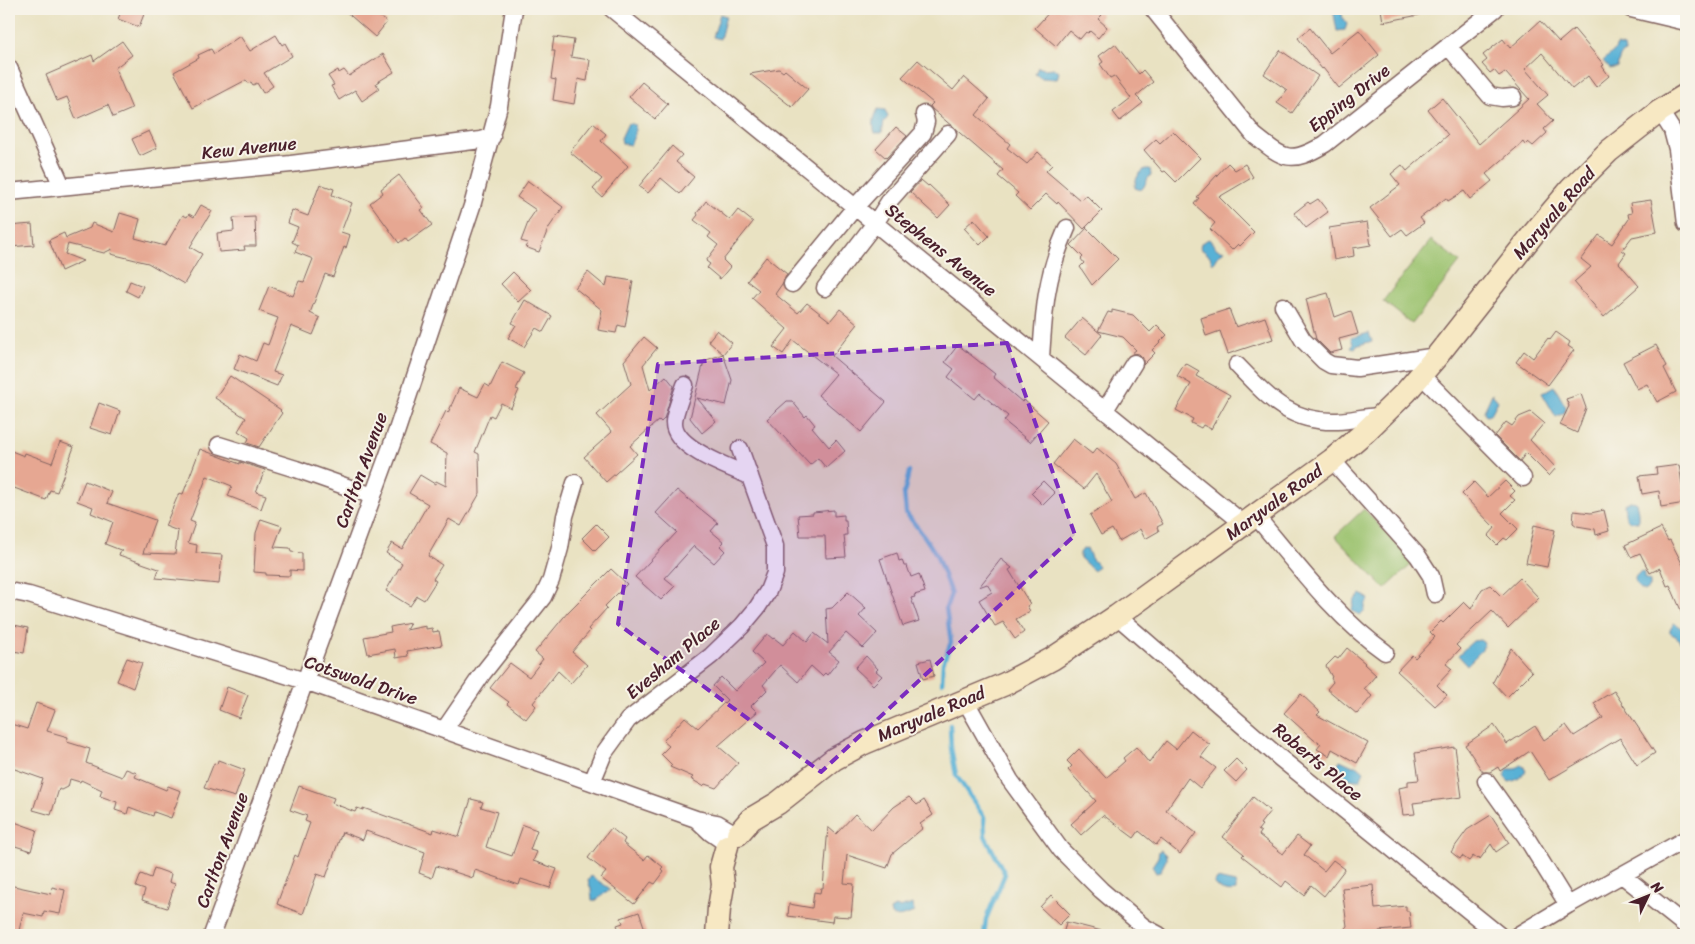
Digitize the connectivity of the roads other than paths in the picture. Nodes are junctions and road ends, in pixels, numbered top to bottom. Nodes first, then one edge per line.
1 (514, 9) edge
2 (612, 9) edge
3 (1153, 9) edge
4 (1495, 9) edge
5 (1631, 9) edge
6 (1686, 22) edge
7 (1448, 46) junction
8 (9, 68) edge
9 (1686, 95) edge
10 (1513, 97) dead end
11 (1660, 111) junction
12 (924, 114) dead end
13 (948, 134) dead end
14 (492, 137) junction
15 (62, 186) junction
16 (9, 192) edge
17 (856, 206) junction
18 (876, 222) junction
19 (1686, 224) edge
20 (1067, 228) dead end
21 (792, 284) dead end
22 (825, 288) dead end
23 (1283, 306) dead end
24 (1437, 356) junction
25 (1041, 358) junction
26 (1134, 363) dead end
27 (1237, 365) dead end
28 (1421, 375) junction
29 (685, 385) dead end
30 (1105, 410) junction
31 (1381, 416) junction
32 (219, 445) dead end
33 (740, 449) dead end
34 (1332, 460) junction
35 (750, 476) junction
36 (1524, 478) dead end
37 (575, 483) dead end
38 (373, 496) junction
39 (1249, 520) junction
40 (9, 591) edge
41 (1435, 594) dead end
42 (1116, 616) junction
43 (1385, 652) dead end
44 (305, 680) junction
45 (965, 700) junction
46 (444, 730) junction
47 (1486, 781) dead end
48 (592, 782) junction
49 (1686, 839) edge
50 (735, 841) junction
51 (1622, 875) junction
52 (1568, 904) junction
53 (1686, 926) edge
54 (212, 935) edge
55 (717, 935) edge
56 (1159, 935) edge
57 (1499, 935) edge
58 (1518, 935) edge

1 - 14 street, Carlton Avenue
2 - 17 street, Stephens Avenue
3 - 7 street, Epping Drive
4 - 7 street, Epping Drive
5 - 6 street
7 - 10 street
8 - 15 street
9 - 11 street, Maryvale Road
11 - 19 street
11 - 24 street, Maryvale Road
12 - 17 street
13 - 18 street
14 - 15 street, Kew Avenue
14 - 38 street, Carlton Avenue
15 - 16 street, Kew Avenue
17 - 18 street, Stephens Avenue
17 - 21 street
18 - 22 street
18 - 25 street, Stephens Avenue
20 - 25 street
23 - 24 street
24 - 28 street, Maryvale Road
25 - 30 street, Stephens Avenue
26 - 30 street
27 - 31 street
28 - 31 street, Maryvale Road
28 - 36 street
29 - 35 street
30 - 39 street, Stephens Avenue
31 - 34 street, Maryvale Road
32 - 38 street
33 - 35 street, Evesham Place
34 - 39 street, Maryvale Road
34 - 41 street
35 - 48 street, Evesham Place
37 - 46 street
38 - 44 street, Carlton Avenue
39 - 42 street, Maryvale Road
39 - 43 street, Stephens Avenue
40 - 44 street, Cotswold Drive
42 - 45 street, Maryvale Road
42 - 57 street, Roberts Place
44 - 46 street, Cotswold Drive
44 - 54 street, Carlton Avenue
45 - 50 street, Maryvale Road
45 - 56 street
46 - 48 street, Cotswold Drive
47 - 52 street
48 - 50 street, Cotswold Drive
49 - 51 street
50 - 55 street, Maryvale Road
51 - 52 street
51 - 53 street
52 - 58 street

